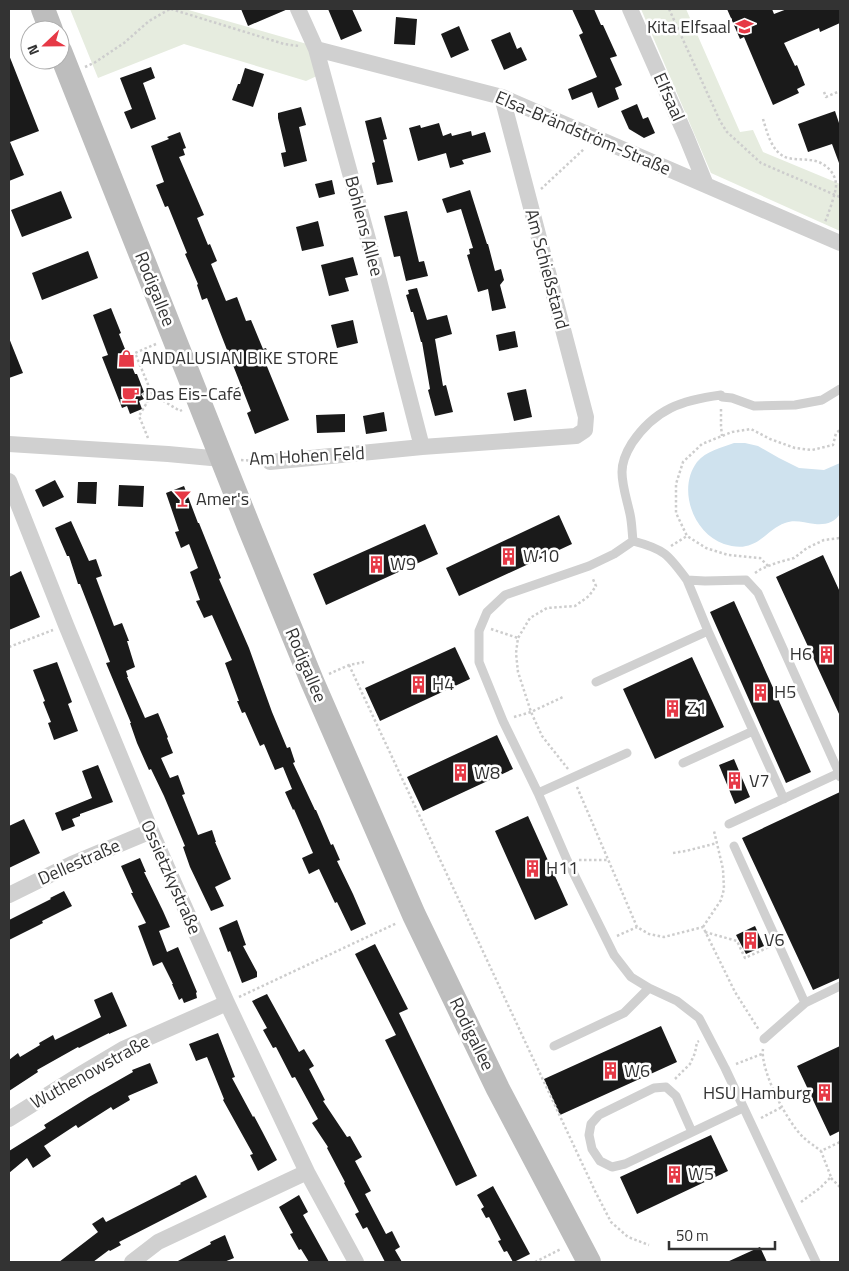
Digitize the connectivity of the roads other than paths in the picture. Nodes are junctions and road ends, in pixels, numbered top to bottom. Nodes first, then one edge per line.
1 (298, 9) edge
2 (630, 9) edge
3 (316, 49) junction
4 (67, 70) edge
5 (502, 97) junction
6 (706, 185) junction
7 (840, 243) edge
8 (840, 389) edge
9 (576, 436) joint
10 (9, 444) edge
11 (422, 447) junction
12 (222, 458) junction
13 (270, 462) road end
14 (9, 481) edge
15 (632, 541) junction
16 (687, 580) junction
17 (708, 631) junction
18 (596, 682) dead end
19 (753, 731) junction
20 (627, 753) dead end
21 (683, 763) dead end
22 (840, 774) edge
23 (538, 793) junction
24 (784, 799) junction
25 (729, 824) dead end
26 (150, 831) junction
27 (734, 846) dead end
28 (9, 895) edge
29 (840, 986) edge
30 (649, 988) junction
31 (805, 1002) junction
32 (227, 1003) junction
33 (764, 1039) road end
34 (554, 1046) dead end
35 (743, 1108) junction
36 (9, 1119) edge
37 (692, 1132) junction
38 (307, 1172) junction
39 (132, 1262) edge
40 (356, 1262) edge
41 (589, 1262) edge
42 (816, 1262) edge

1 - 3 street, Bohlens Allee
2 - 6 street, Elfsaal
3 - 5 street, Elsa-Brändström-Straße
3 - 11 street, Bohlens Allee
4 - 12 main road, Rodigallee
5 - 6 street, Elsa-Brändström-Straße
5 - 9 street, Am Schießstand
6 - 7 street, Elsa-Brändström-Straße
8 - 15 lane
9 - 11 street, Am Hohen Feld
10 - 12 street
11 - 13 street, Am Hohen Feld
12 - 41 main road, Rodigallee
14 - 26 street, Ossietzkystraße
15 - 16 lane
15 - 23 lane
16 - 17 lane
16 - 22 lane
17 - 18 lane
17 - 19 lane
19 - 21 lane
19 - 24 lane
20 - 23 lane
22 - 24 lane
23 - 30 lane
24 - 25 lane
26 - 28 street, Dellestraße
26 - 32 street, Ossietzkystraße
27 - 31 lane
29 - 31 lane
30 - 34 lane
30 - 35 lane
31 - 33 lane
32 - 36 street, Wuthenowstraße
32 - 38 street, Ossietzkystraße
35 - 37 lane
35 - 42 lane
37 - 37 lane
38 - 39 street
38 - 40 street, Ossietzkystraße

